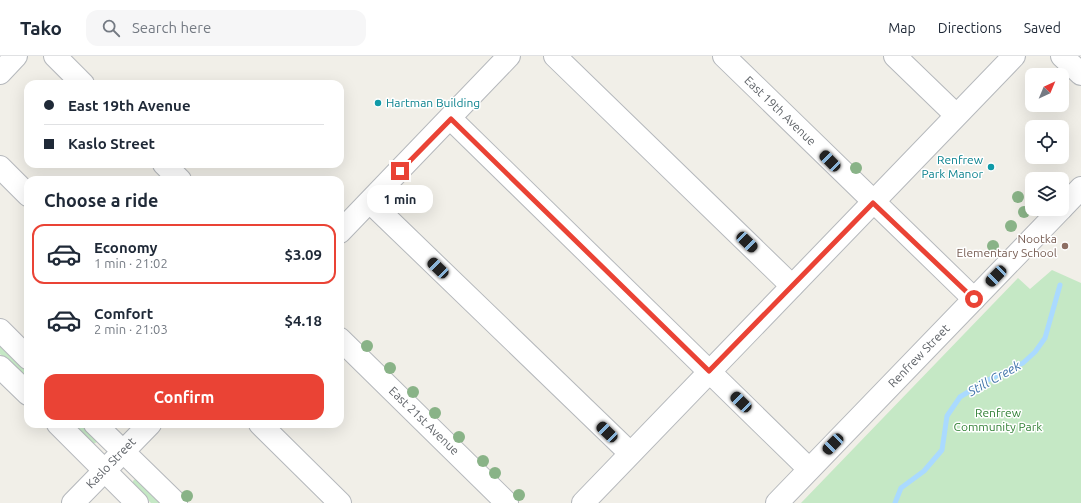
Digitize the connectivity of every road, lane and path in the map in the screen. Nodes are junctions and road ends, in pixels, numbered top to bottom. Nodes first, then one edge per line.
1 (16, 56) edge
2 (55, 56) edge
3 (509, 56) edge
4 (555, 56) edge
5 (724, 56) edge
6 (896, 56) edge
7 (1014, 56) edge
8 (1062, 56) edge
9 (0, 72) edge
10 (1081, 74) edge
11 (79, 80) edge
12 (956, 115) junction
13 (451, 119) junction
14 (0, 167) edge
15 (168, 168) edge
16 (176, 176) edge
17 (1081, 188) edge
18 (24, 191) edge
19 (1069, 200) edge
20 (370, 202) junction
21 (873, 203) junction
22 (1053, 216) edge
23 (344, 228) edge
24 (792, 286) junction
25 (974, 299) junction
26 (0, 330) edge
27 (344, 343) edge
28 (24, 354) edge
29 (0, 367) edge
30 (709, 371) junction
31 (24, 390) edge
32 (62, 428) edge
33 (99, 428) edge
34 (146, 428) edge
35 (264, 428) edge
36 (123, 451) junction
37 (630, 453) junction
38 (809, 469) junction
39 (104, 470) junction
40 (73, 503) edge
41 (137, 503) edge
42 (176, 503) edge
43 (340, 503) edge
44 (507, 503) edge
45 (583, 503) edge
46 (777, 503) edge

1 - 9 street
2 - 11 street
3 - 13 street
4 - 24 street
5 - 21 street, East 19th Avenue
6 - 12 street
7 - 12 street
8 - 10 street
12 - 21 street
13 - 20 street
13 - 30 street
14 - 18 street
15 - 16 street
17 - 19 street, Renfrew Street
20 - 23 street
20 - 37 street
21 - 24 street
21 - 25 street, East 19th Avenue
22 - 25 street, Renfrew Street
24 - 30 street
25 - 38 street, Renfrew Street
26 - 28 street
27 - 44 street, East 21st Avenue
29 - 31 street
30 - 37 street
30 - 38 street
32 - 39 street
33 - 36 street
34 - 36 street, Kaslo Street
35 - 43 street
36 - 39 street, Kaslo Street
36 - 42 street
37 - 45 street
38 - 46 street, Renfrew Street
39 - 40 street, Kaslo Street
39 - 41 street

